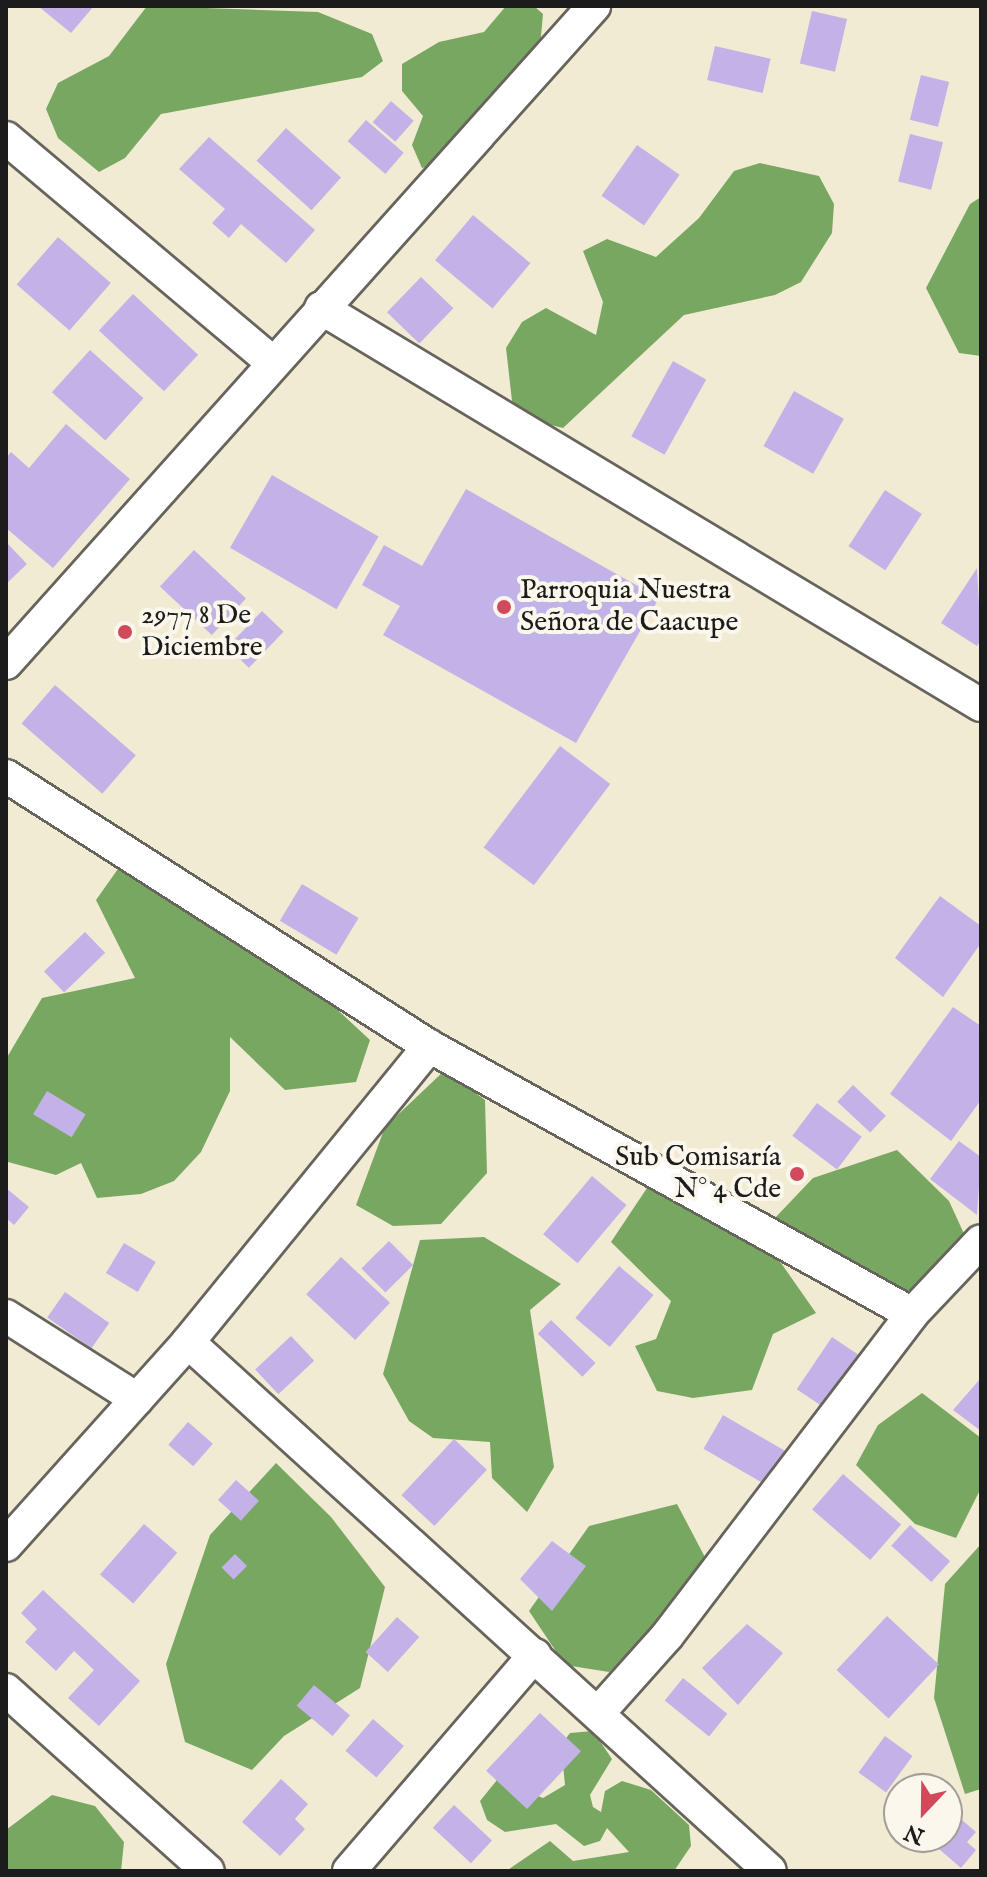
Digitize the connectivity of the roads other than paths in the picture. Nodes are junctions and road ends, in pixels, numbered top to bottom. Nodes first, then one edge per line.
1 (594, 6) edge
2 (6, 138) edge
3 (321, 308) junction
4 (272, 362) junction
5 (6, 663) edge
6 (981, 705) edge
7 (6, 776) edge
8 (429, 1046) junction
9 (981, 1241) edge
10 (912, 1314) junction
11 (6, 1316) edge
12 (188, 1342) junction
13 (137, 1399) junction
14 (6, 1545) edge
15 (535, 1655) junction
16 (6, 1690) edge
17 (600, 1711) junction
18 (208, 1871) edge
19 (349, 1871) edge
20 (770, 1871) edge

1 - 3 street
2 - 4 street
3 - 4 street
3 - 6 street
4 - 5 street
7 - 8 street
8 - 10 street
8 - 12 street
9 - 10 street
10 - 17 street
11 - 13 street
12 - 13 street
12 - 15 street
13 - 14 street
15 - 17 street
15 - 19 street
16 - 18 street
17 - 20 street

